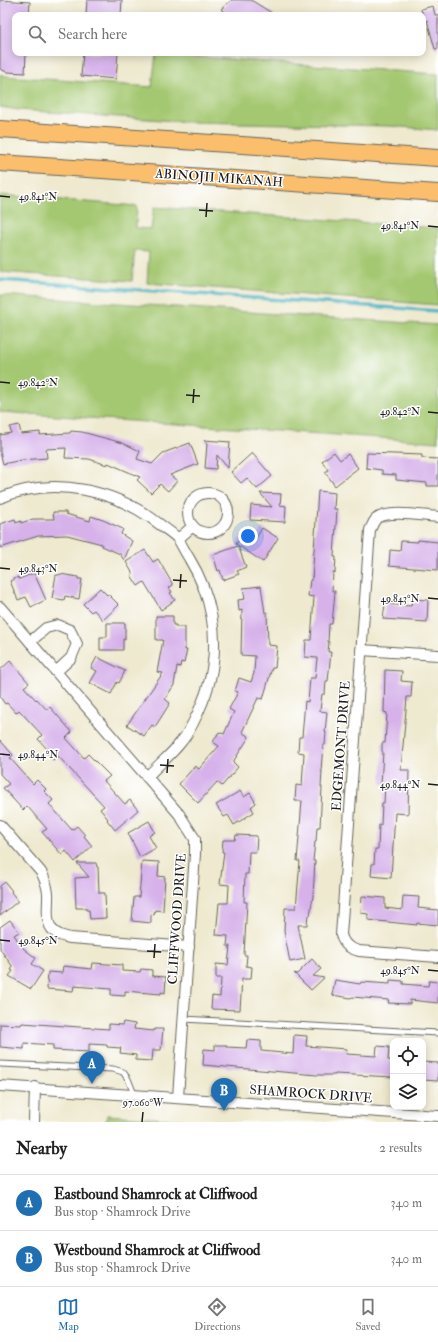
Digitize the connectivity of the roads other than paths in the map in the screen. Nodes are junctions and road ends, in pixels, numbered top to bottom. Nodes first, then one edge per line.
1 (0, 124) edge
2 (0, 128) edge
3 (28, 131) junction
4 (438, 158) edge
5 (0, 163) edge
6 (438, 193) edge
7 (0, 498) edge
8 (438, 517) edge
9 (193, 526) dead end
10 (178, 539) junction
11 (0, 607) edge
12 (30, 642) junction
13 (361, 650) junction
14 (438, 655) edge
15 (57, 671) junction
16 (147, 777) junction
17 (0, 825) edge
18 (189, 947) junction
19 (438, 957) edge
20 (183, 1019) junction
21 (438, 1033) edge
22 (0, 1064) edge
23 (0, 1086) edge
24 (35, 1088) junction
25 (134, 1094) junction
26 (178, 1097) junction
27 (437, 1118) edge
28 (34, 1122) edge

1 - 3 main road
2 - 3 main road
3 - 4 main road
5 - 6 main road, ABINOJII MIKANAH
7 - 10 street
8 - 13 street, EDGEMONT DRIVE
9 - 10 street
10 - 16 street
11 - 12 street, CLIFFWOOD DRIVE
12 - 15 street, CLIFFWOOD DRIVE
12 - 15 street
13 - 14 street
13 - 19 street, EDGEMONT DRIVE
15 - 16 street, CLIFFWOOD DRIVE
16 - 18 street, CLIFFWOOD DRIVE
17 - 18 street
18 - 20 street, CLIFFWOOD DRIVE
20 - 21 lane
20 - 26 street, CLIFFWOOD DRIVE
22 - 25 lane
23 - 24 street, SHAMROCK DRIVE
24 - 25 street, SHAMROCK DRIVE
24 - 28 street
25 - 26 street, SHAMROCK DRIVE
26 - 27 street, SHAMROCK DRIVE

